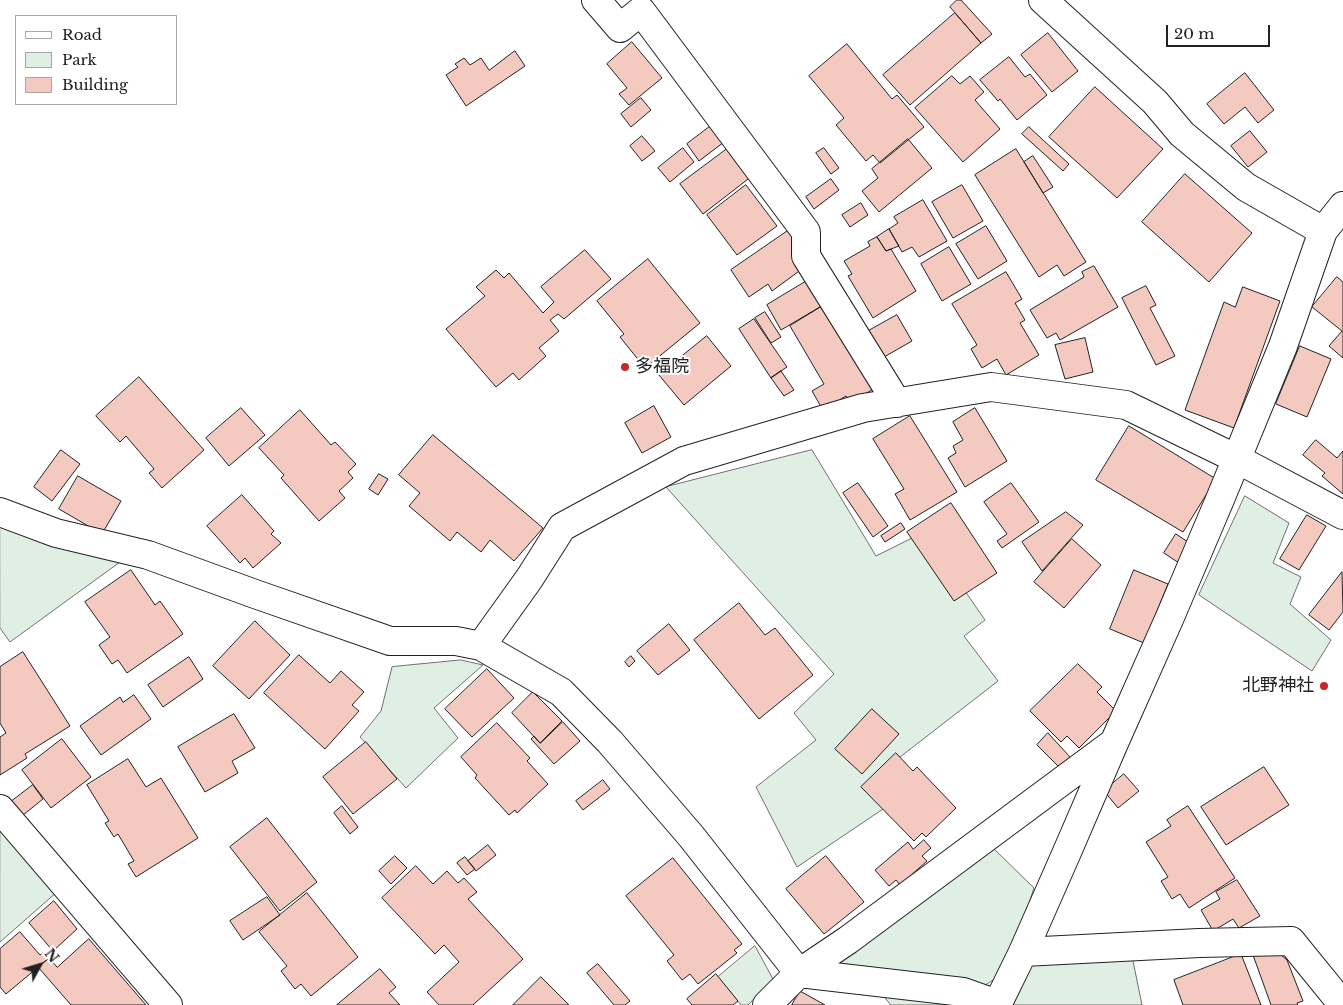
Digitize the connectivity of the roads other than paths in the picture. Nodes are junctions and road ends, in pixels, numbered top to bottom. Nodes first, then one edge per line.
1 (596, 0) edge
2 (1043, 0) edge
3 (1343, 206) edge
4 (1322, 230) junction
5 (897, 403) junction
6 (1237, 459) junction
7 (0, 512) edge
8 (1343, 515) edge
9 (481, 646) junction
10 (1114, 743) junction
11 (0, 809) edge
12 (1023, 952) junction
13 (799, 973) junction
14 (168, 1005) edge
15 (767, 1005) edge
16 (997, 1005) edge
17 (1343, 1005) edge

1 - 5 street
2 - 4 street
3 - 4 street
4 - 6 street
5 - 6 street
5 - 9 street
6 - 8 street
6 - 10 street
7 - 9 street
9 - 13 street
10 - 12 street
10 - 13 street
11 - 14 street
12 - 16 street
12 - 17 street
13 - 15 street
13 - 16 street

